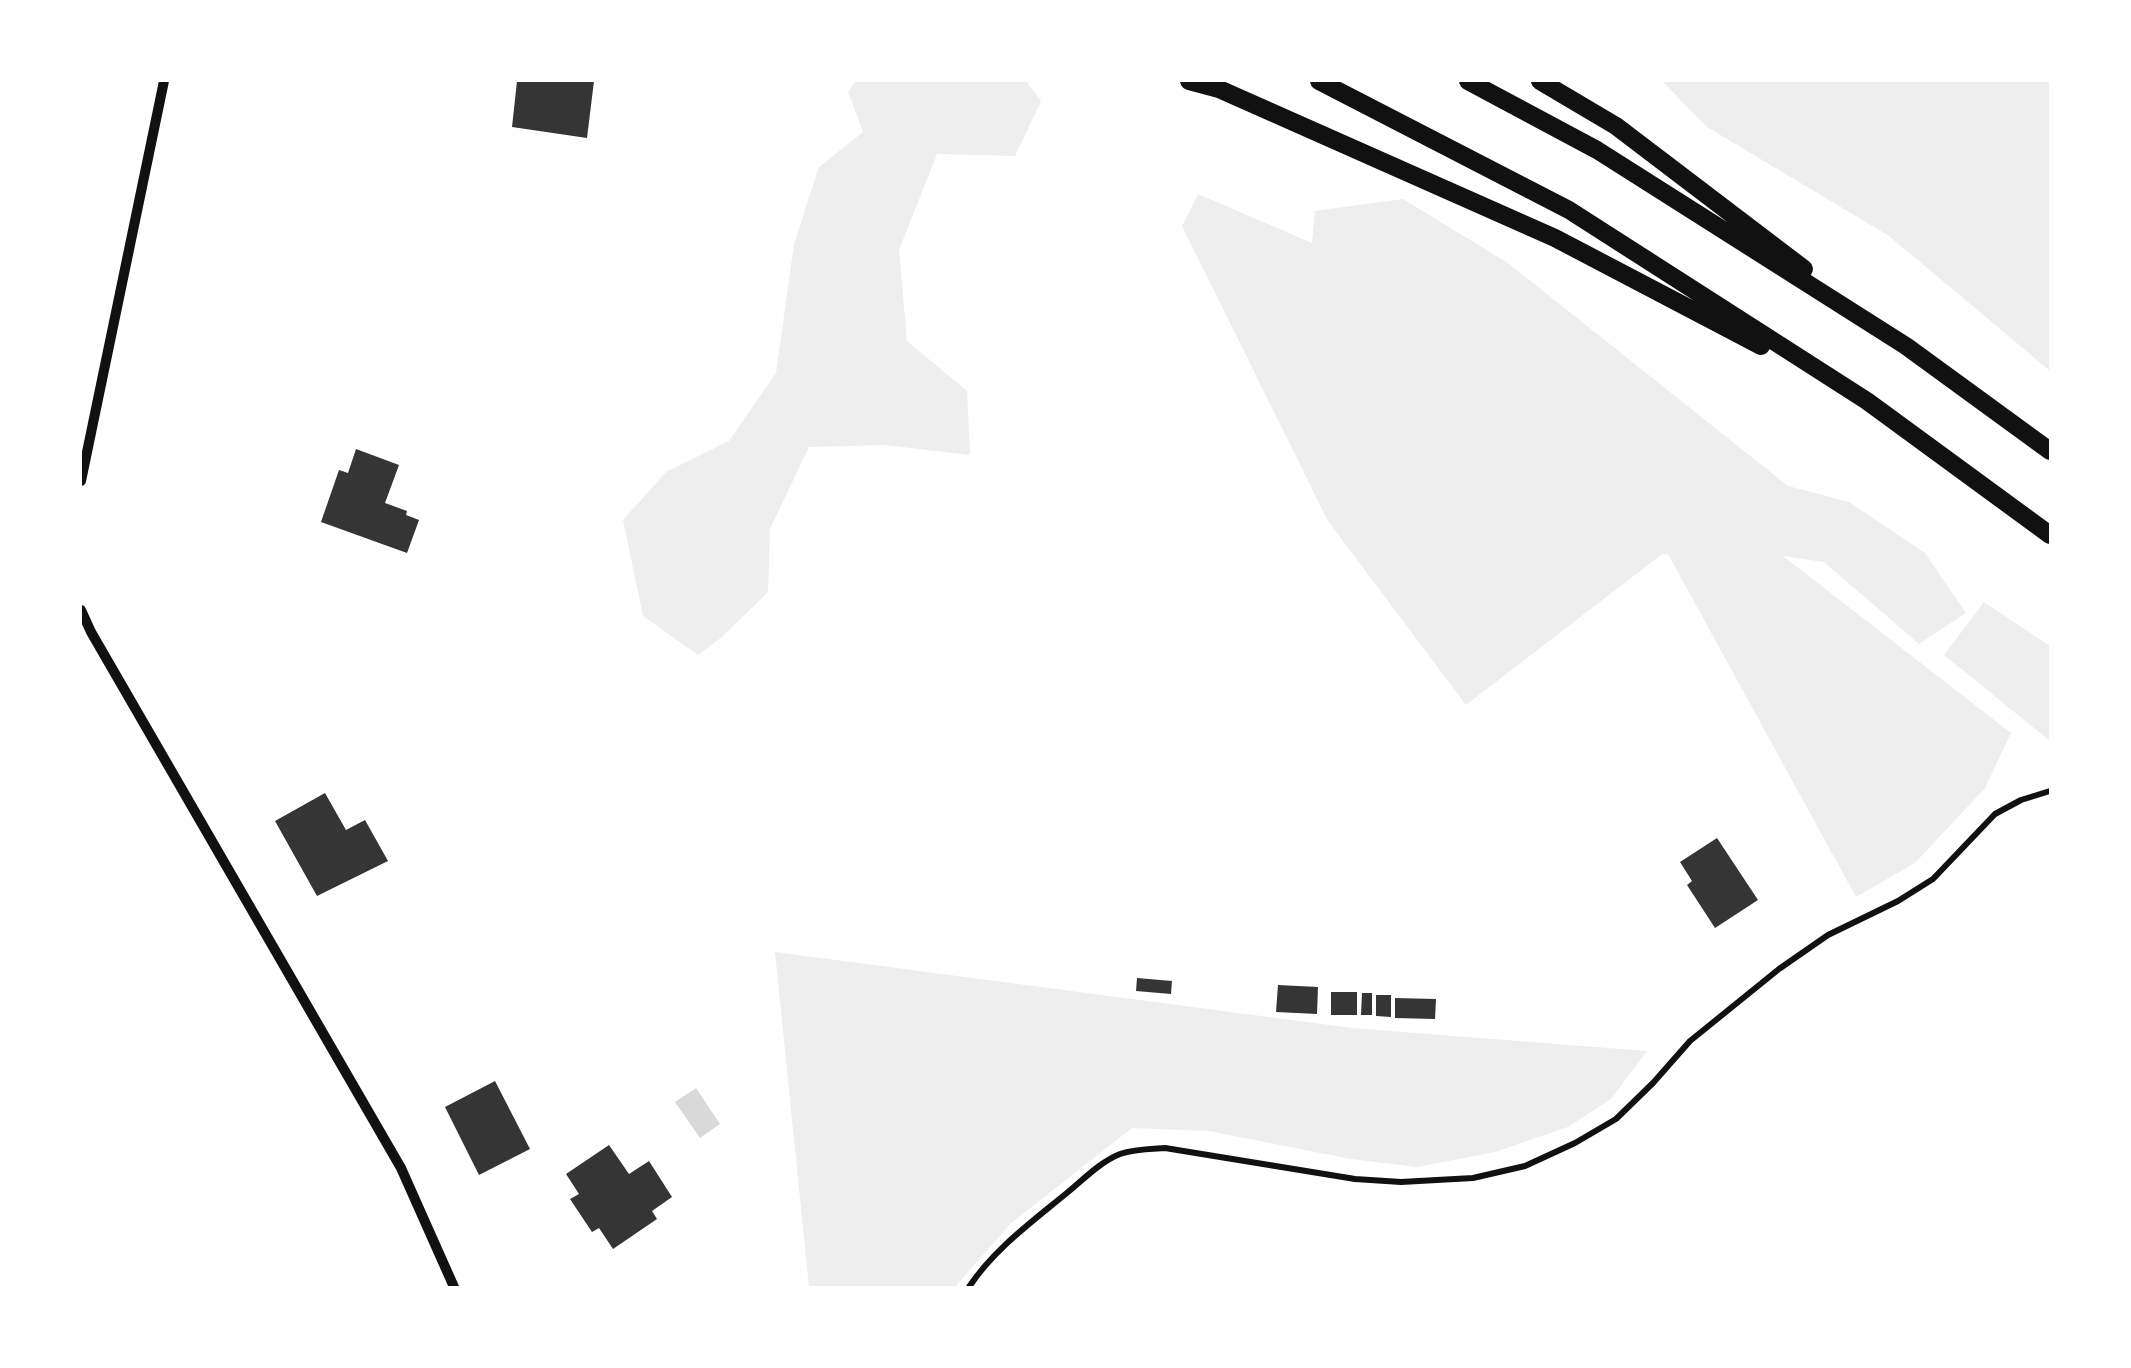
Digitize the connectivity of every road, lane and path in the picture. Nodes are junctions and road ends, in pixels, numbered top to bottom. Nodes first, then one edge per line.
1 (164, 81) edge
2 (1189, 81) edge
3 (1318, 81) edge
4 (1468, 81) edge
5 (1540, 81) edge
6 (1906, 346) junction
7 (1867, 401) junction
8 (2050, 451) edge
9 (81, 481) edge
10 (2050, 535) edge
11 (81, 610) edge
12 (2050, 791) edge
13 (454, 1287) edge
14 (969, 1287) edge

1 - 9 street
2 - 7 highway
3 - 7 highway
4 - 6 highway
5 - 6 highway
6 - 8 highway
7 - 10 highway
11 - 13 street
12 - 14 street

